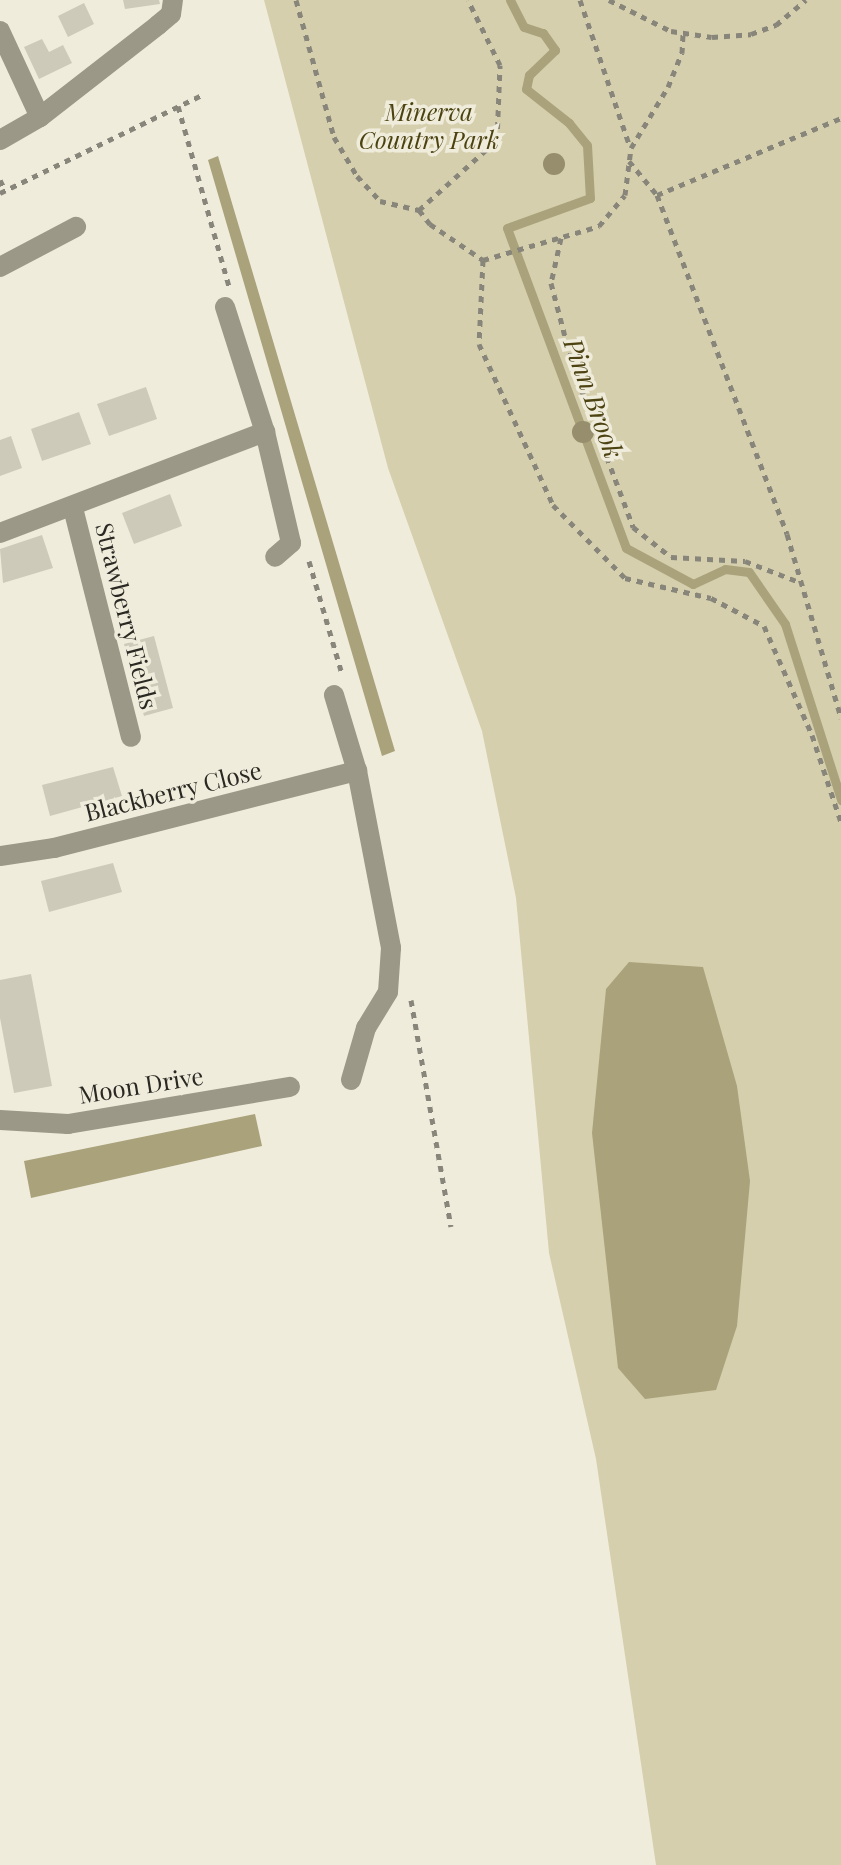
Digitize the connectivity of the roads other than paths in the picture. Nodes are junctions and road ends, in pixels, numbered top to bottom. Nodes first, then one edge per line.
1 (173, 0) edge
2 (0, 31) edge
3 (40, 117) junction
4 (0, 140) edge
5 (76, 227) dead end
6 (0, 267) edge
7 (225, 307) dead end
8 (265, 432) junction
9 (73, 508) junction
10 (0, 533) edge
11 (275, 557) dead end
12 (334, 695) dead end
13 (131, 737) dead end
14 (357, 771) junction
15 (0, 856) edge
16 (351, 1080) dead end
17 (290, 1087) dead end
18 (0, 1120) edge

1 - 3 street
2 - 3 street
3 - 4 street
5 - 6 street
7 - 8 street
8 - 9 street, Strawberry Fields
8 - 11 street
9 - 10 street, Strawberry Fields
9 - 13 street, Strawberry Fields
12 - 14 street
14 - 15 street, Blackberry Close
14 - 16 street
17 - 18 street, Moon Drive

